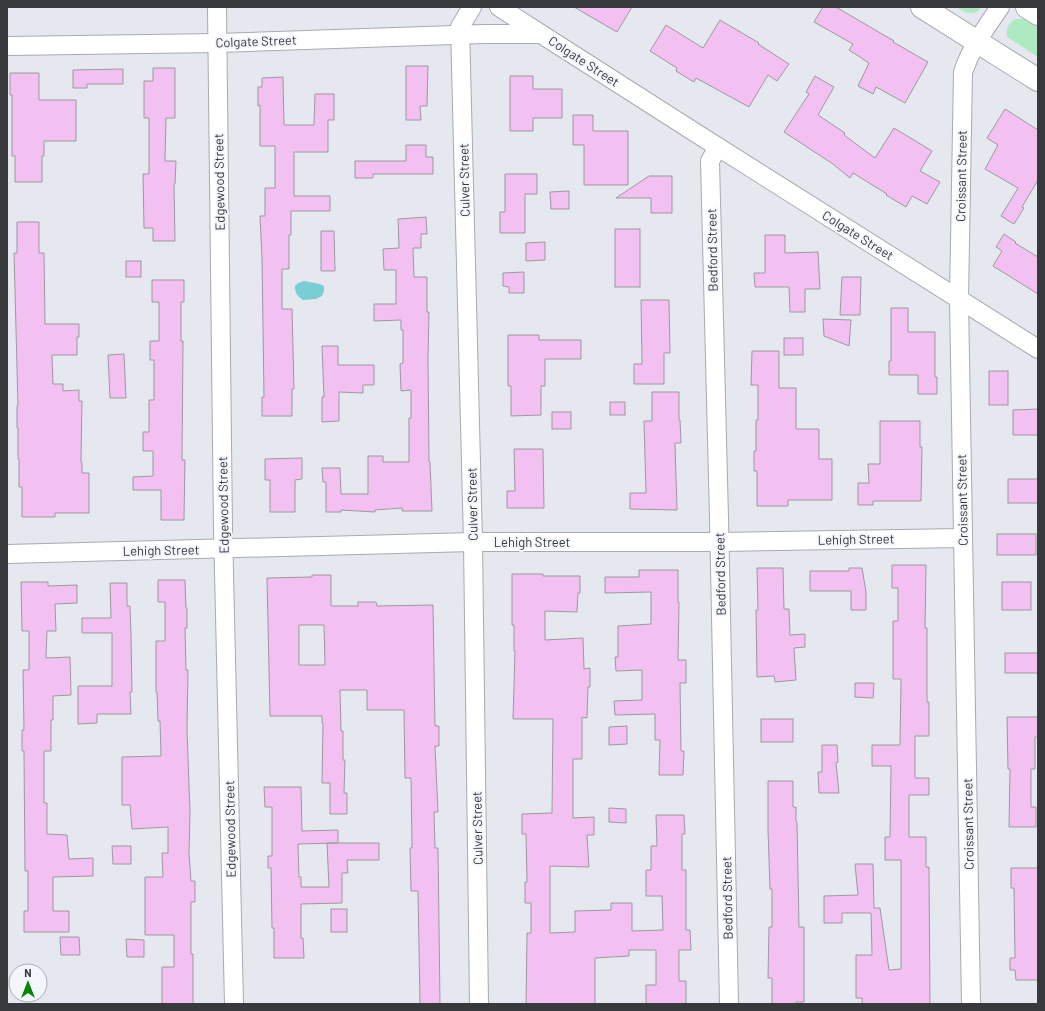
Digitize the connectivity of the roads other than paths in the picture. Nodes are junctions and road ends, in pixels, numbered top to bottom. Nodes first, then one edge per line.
1 (217, 7) edge
2 (472, 7) edge
3 (499, 7) edge
4 (922, 7) edge
5 (1000, 7) edge
6 (1027, 7) edge
7 (1038, 14) edge
8 (541, 34) junction
9 (460, 35) junction
10 (976, 41) junction
11 (217, 42) junction
12 (7, 46) edge
13 (1038, 80) edge
14 (718, 147) junction
15 (959, 299) junction
16 (1038, 348) edge
17 (962, 538) junction
18 (473, 542) junction
19 (719, 542) junction
20 (224, 549) junction
21 (7, 554) edge
22 (234, 1004) edge
23 (479, 1004) edge
24 (729, 1004) edge
25 (971, 1004) edge

1 - 11 street, Edgewood Street
2 - 9 street, Culver Street
3 - 8 street
4 - 10 main road
5 - 10 street, Croissant Street
6 - 7 main road
8 - 9 street, Colgate Street
8 - 14 street, Colgate Street
9 - 11 street, Colgate Street
9 - 18 street, Culver Street
10 - 13 main road
10 - 15 street, Croissant Street
11 - 12 street, Colgate Street
11 - 20 street, Edgewood Street
14 - 15 street, Colgate Street
14 - 19 street, Bedford Street
15 - 16 street, Colgate Street
15 - 17 street, Croissant Street
17 - 19 street, Lehigh Street
17 - 25 street, Croissant Street
18 - 19 street, Lehigh Street
18 - 20 street, Lehigh Street
18 - 23 street, Culver Street
19 - 24 street, Bedford Street
20 - 21 street, Lehigh Street
20 - 22 street, Edgewood Street

